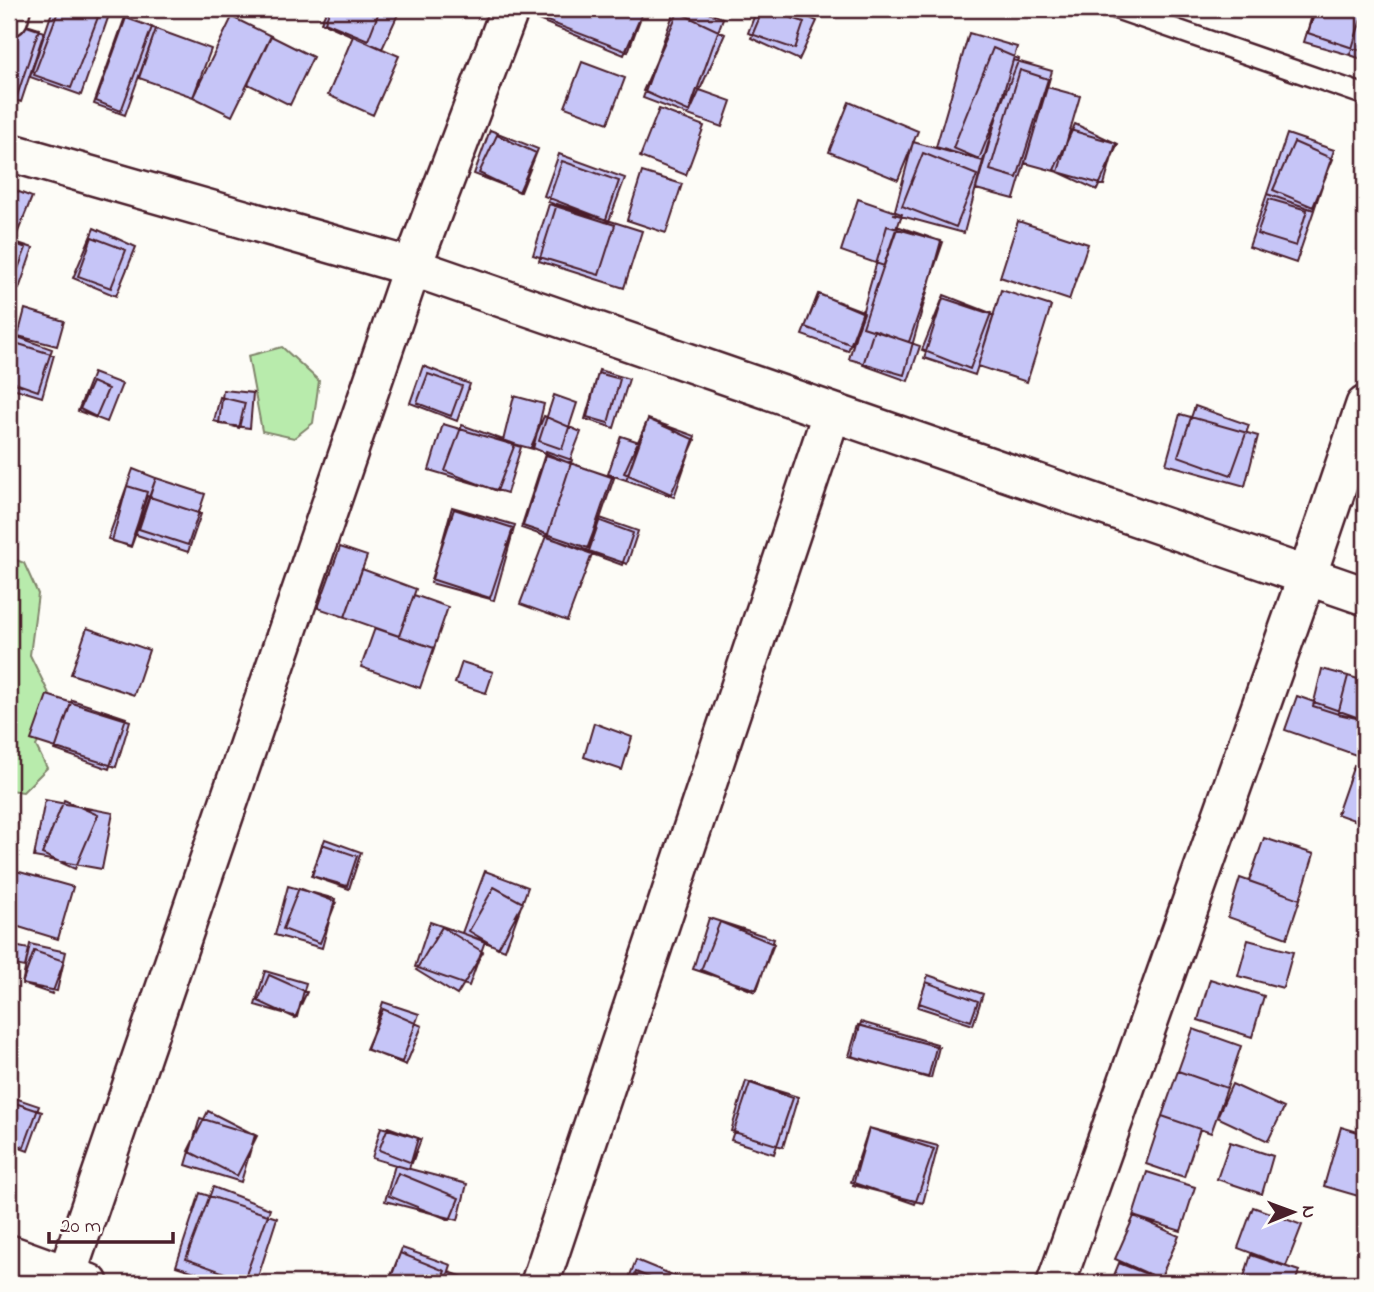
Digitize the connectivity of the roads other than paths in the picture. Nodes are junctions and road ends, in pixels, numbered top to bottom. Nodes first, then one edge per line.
1 (11, 9) edge
2 (510, 9) edge
3 (1118, 9) edge
4 (9, 17) edge
5 (1365, 95) edge
6 (9, 152) edge
7 (412, 267) junction
8 (1365, 405) edge
9 (832, 412) junction
10 (1307, 576) junction
11 (1365, 596) edge
12 (9, 1254) edge
13 (74, 1281) edge
14 (540, 1283) edge
15 (1056, 1283) edge

1 - 4 street
2 - 7 street
3 - 5 lane
6 - 7 street
7 - 9 street
7 - 13 street
8 - 10 street
9 - 10 street
9 - 14 street
10 - 11 street
10 - 15 street
12 - 13 street

